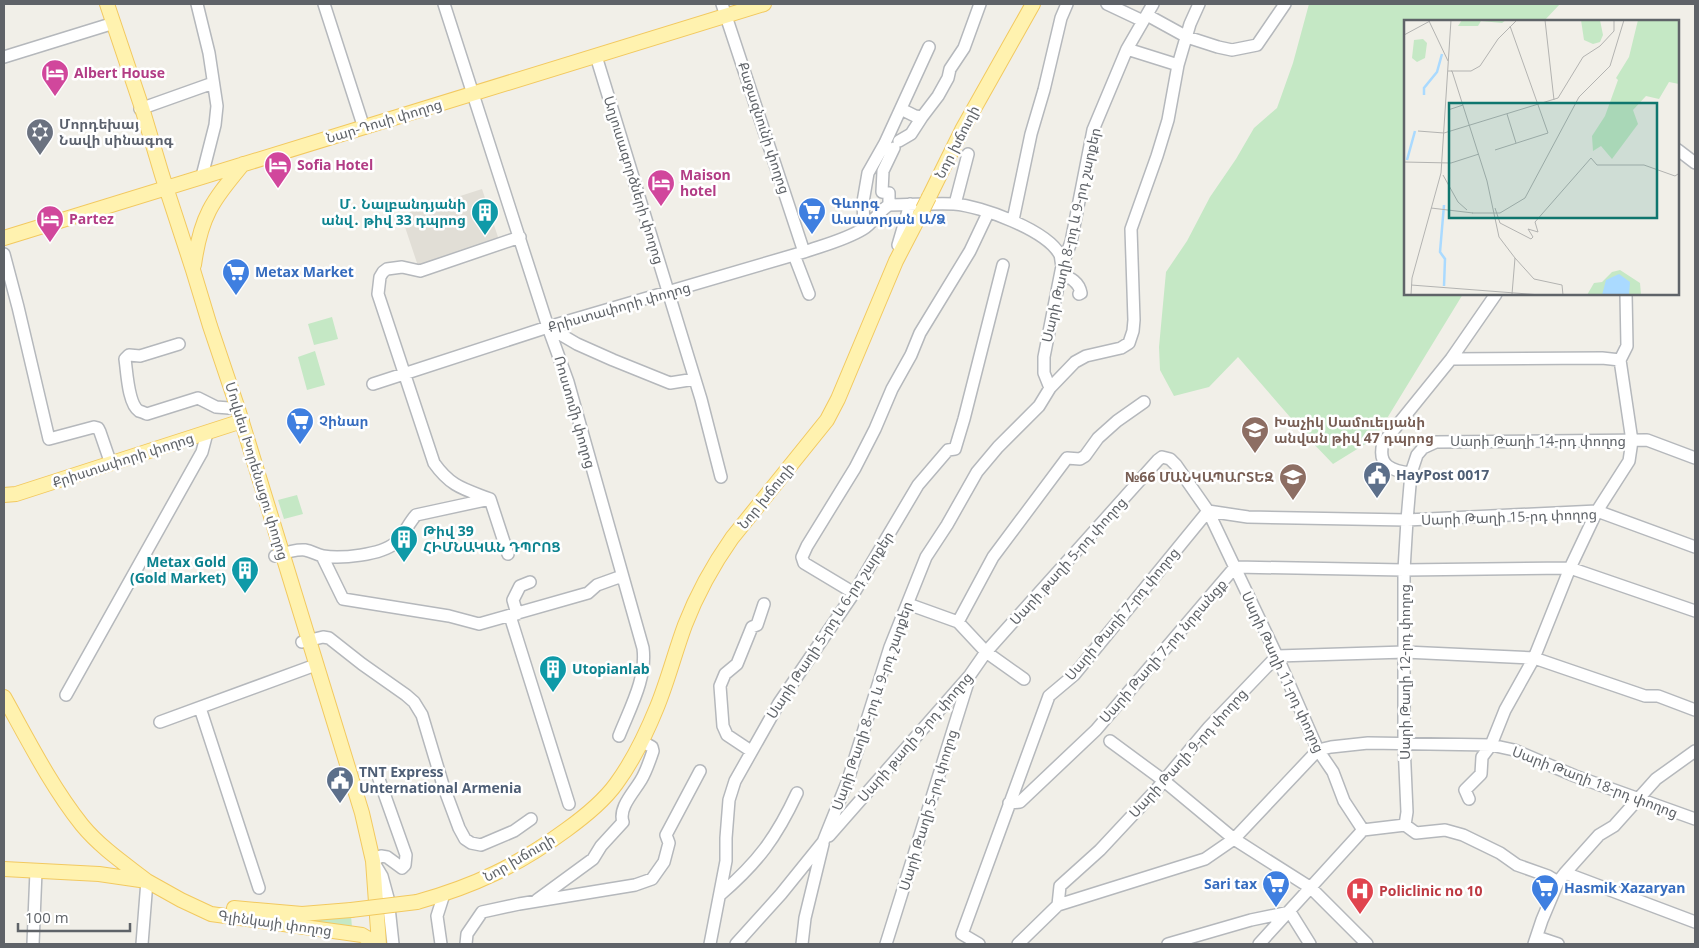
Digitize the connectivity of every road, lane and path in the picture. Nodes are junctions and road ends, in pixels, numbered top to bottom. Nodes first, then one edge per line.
1 (106, 4) edge
2 (197, 4) edge
3 (324, 4) edge
4 (444, 4) edge
5 (764, 4) edge
6 (980, 4) edge
7 (1033, 4) edge
8 (1067, 4) edge
9 (1107, 4) edge
10 (1152, 4) edge
11 (1199, 4) edge
12 (1285, 4) edge
13 (724, 10) edge
14 (1145, 18) junction
15 (113, 24) junction
16 (1187, 36) junction
17 (929, 47) dead end
18 (1127, 49) junction
19 (596, 56) junction
20 (4, 57) edge
21 (1178, 65) junction
22 (213, 83) junction
23 (474, 94) junction
24 (141, 108) junction
25 (900, 109) junction
26 (922, 117) junction
27 (364, 128) junction
28 (1679, 151) edge
29 (968, 154) dead end
30 (1695, 163) edge
31 (243, 164) junction
32 (202, 176) junction
33 (164, 189) junction
34 (921, 203) junction
35 (956, 204) junction
36 (889, 205) junction
37 (988, 213) junction
38 (1013, 220) junction
39 (864, 228) junction
40 (520, 237) junction
41 (4, 238) edge
42 (4, 254) edge
43 (799, 254) junction
44 (1003, 265) dead end
45 (193, 270) junction
46 (1062, 270) junction
47 (668, 293) junction
48 (809, 294) dead end
49 (1079, 294) dead end
50 (1495, 295) edge
51 (1626, 295) edge
52 (548, 327) junction
53 (179, 344) dead end
54 (1451, 359) junction
55 (1620, 360) junction
56 (404, 374) junction
57 (695, 379) junction
58 (373, 384) dead end
59 (1050, 388) junction
60 (1144, 402) dead end
61 (229, 408) junction
62 (238, 423) junction
63 (206, 433) junction
64 (1632, 441) junction
65 (1695, 458) edge
66 (111, 464) junction
67 (1411, 473) junction
68 (721, 477) dead end
69 (4, 494) edge
70 (490, 499) junction
71 (1208, 511) junction
72 (1597, 511) junction
73 (1407, 520) junction
74 (1695, 547) edge
75 (508, 554) dead end
76 (278, 555) junction
77 (322, 556) junction
78 (1235, 568) junction
79 (1570, 568) junction
80 (1404, 570) junction
81 (622, 576) junction
82 (530, 582) dead end
83 (854, 594) junction
84 (764, 604) dead end
85 (908, 604) junction
86 (1695, 611) edge
87 (514, 615) junction
88 (958, 622) junction
89 (306, 641) junction
90 (986, 652) junction
91 (1405, 652) junction
92 (1277, 656) junction
93 (1534, 658) junction
94 (310, 667) junction
95 (970, 675) junction
96 (1024, 678) dead end
97 (66, 695) dead end
98 (4, 697) edge
99 (200, 708) junction
100 (1695, 710) edge
101 (160, 722) dead end
102 (619, 736) dead end
103 (641, 741) junction
104 (1110, 741) dead end
105 (1404, 744) junction
106 (1491, 745) junction
107 (1318, 750) junction
108 (751, 751) junction
109 (1695, 751) edge
110 (700, 771) dead end
111 (378, 779) dead end
112 (1163, 780) junction
113 (797, 793) dead end
114 (1638, 798) junction
115 (1469, 799) dead end
116 (1009, 803) junction
117 (569, 804) dead end
118 (531, 819) dead end
119 (1695, 819) edge
120 (1404, 825) junction
121 (1364, 830) junction
122 (1234, 839) junction
123 (823, 842) junction
124 (373, 861) junction
125 (4, 869) edge
126 (36, 871) junction
127 (1561, 878) junction
128 (147, 881) junction
129 (259, 888) dead end
130 (1311, 888) junction
131 (444, 894) junction
132 (721, 894) junction
133 (181, 900) junction
134 (536, 901) junction
135 (1058, 905) junction
136 (1290, 912) junction
137 (1695, 922) edge
138 (1535, 940) edge
139 (378, 941) edge
140 (33, 944) edge
141 (142, 944) edge
142 (442, 944) edge
143 (466, 944) edge
144 (710, 944) edge
145 (736, 944) edge
146 (802, 944) edge
147 (886, 944) edge
148 (979, 944) edge
149 (1018, 944) edge
150 (1168, 944) edge
151 (1259, 944) edge
152 (1310, 944) edge
153 (1367, 944) edge
154 (1558, 944) edge

1 - 15 main road, Մովսես Խորենացու փողոց
2 - 22 street
3 - 27 street
4 - 23 street, Ռոստոմի փողոց
5 - 13 main road, Նար-Դոսի փողոց
6 - 26 street
7 - 34 main road, Նոր խճուղի
8 - 38 street
9 - 14 street
10 - 14 street, Սարի Թաղի 8-րդ և 9-րդ շարքեր
11 - 16 street, Սարի Թաղի 8-րդ և 9-րդ շարքեր
12 - 16 street
13 - 19 main road, Նար-Դոսի փողոց
13 - 43 street, Քաջազնունի փողոց
14 - 16 street
14 - 18 street, Սարի Թաղի 8-րդ և 9-րդ շարքեր
15 - 20 street
15 - 24 main road, Մովսես Խորենացու փողոց
16 - 21 street, Սարի Թաղի 8-րդ և 9-րդ շարքեր
17 - 25 street
18 - 21 street
18 - 46 street, Սարի Թաղի 8-րդ և 9-րդ շարքեր
19 - 23 main road, Նար-Դոսի փողոց
19 - 47 street, Աղյուսագործների փողոց
21 - 59 street, Սարի Թաղի 8-րդ և 9-րդ շարքեր
22 - 24 street
22 - 32 street
23 - 27 main road, Նար-Դոսի փողոց
23 - 40 street, Ռոստոմի փողոց
24 - 33 main road, Մովսես Խորենացու փողոց
25 - 26 street
25 - 39 street
26 - 36 street
27 - 31 main road, Նար-Դոսի փողոց
28 - 30 street
29 - 35 street
31 - 32 main road, Նար-Դոսի փողոց
31 - 45 main road
32 - 33 main road, Նար-Դոսի փողոց
33 - 41 main road, Նար-Դոսի փողոց
33 - 45 main road, Մովսես Խորենացու փողոց
33 - 61 main road, Մովսես Խորենացու փողոց
34 - 35 street
34 - 36 street
34 - 103 main road, Նոր խճուղի
35 - 37 street
36 - 39 street, Քրիստափորի փողոց
37 - 38 street
37 - 83 street
38 - 46 street
39 - 43 street, Քրիստափորի փողոց
40 - 52 street, Ռոստոմի փողոց
40 - 56 street
42 - 66 street
43 - 47 street, Քրիստափորի փողոց
43 - 48 street, Քաջազնունի փողոց
44 - 83 street, Սարի Թաղի 5-րդ և 6-րդ շարքեր
45 - 62 main road, Մովսես Խորենացու փողոց
46 - 49 street
46 - 59 street, Սարի Թաղի 8-րդ և 9-րդ շարքեր
47 - 52 street, Քրիստափորի փողոց
47 - 57 street, Աղյուսագործների փողոց
50 - 54 street
51 - 55 street
52 - 56 street, Քրիստափորի փողոց
52 - 57 street
52 - 81 street, Ռոստոմի փողոց
53 - 61 street
54 - 55 street
54 - 67 street
55 - 64 street
56 - 58 street, Քրիստափորի փողոց
56 - 70 street
57 - 68 street, Աղյուսագործների փողոց
59 - 85 street, Սարի Թաղի 8-րդ և 9-րդ շարքեր
60 - 88 street
61 - 62 main road, Մովսես Խորենացու փողոց
62 - 63 main road, Քրիստափորի փողոց
62 - 76 main road, Մովսես Խորենացու փողոց
63 - 66 main road, Քրիստափորի փողոց
63 - 97 street
64 - 65 street, Սարի Թաղի 14-րդ փողոց
64 - 67 street, Սարի Թաղի 14-րդ փողոց
64 - 72 street
66 - 69 main road, Քրիստափորի փողոց
67 - 73 street, Սարի Թաղի 14-րդ փողոց
70 - 75 street
70 - 77 street
71 - 73 street
71 - 78 street, Սարի Թաղի 11-րդ փողոց
71 - 90 street, Սարի թաղի 5-րդ փողոց
71 - 116 street, Սարի Թաղի 7-րդ փողոց
72 - 73 street, Սարի Թաղի 15-րդ փողոց
72 - 74 street, Սարի Թաղի 15-րդ փողոց
72 - 79 street
73 - 80 street, Սարի Թաղի 12-րդ փողոց
76 - 77 street
76 - 89 main road, Մովսես Խորենացու փողոց
77 - 87 street
78 - 80 street, Սարի Թաղի 7-րդ նրբանցք
78 - 92 street, Սարի Թաղի 11-րդ փողոց
78 - 116 street, Սարի Թաղի 7-րդ նրբանցք
79 - 80 street, Սարի Թաղի 7-րդ նրբանցք
79 - 86 street, Սարի Թաղի 7-րդ նրբանցք
79 - 93 street
80 - 91 street, Սարի Թաղի 12-րդ փողոց
81 - 87 street
81 - 102 street, Ռոստոմի փողոց
82 - 87 street
83 - 108 street, Սարի Թաղի 5-րդ և 6-րդ շարքեր
84 - 108 street
85 - 88 street
85 - 123 street, Սարի Թաղի 8-րդ և 9-րդ շարքեր
87 - 117 street
88 - 90 street
89 - 94 main road, Մովսես Խորենացու փողոց
89 - 118 street
89 - 124 main road, Մովսես Խորենացու փողոց
90 - 95 street, Սարի թաղի 9-րդ փողոց
90 - 96 street
91 - 92 street
91 - 93 street
91 - 105 street, Սարի Թաղի 12-րդ փողոց
92 - 107 street, Սարի Թաղի 11-րդ փողոց
92 - 112 street, Սարի Թաղի 9-րդ փողոց
93 - 100 street
93 - 106 street
94 - 99 street
94 - 139 main road, Մովսես Խորենացու փողոց
95 - 123 street, Սարի թաղի 9-րդ փողոց
95 - 147 street, Սարի Թաղի 5-րդ փողոց
98 - 128 main road
99 - 101 street
99 - 129 street
103 - 131 main road, Նոր խճուղի
103 - 134 street
104 - 112 street
105 - 106 street, Սարի Թաղի 18-րդ փողոց
105 - 107 street, Սարի Թաղի 18-րդ փողոց
105 - 120 street, Սարի Թաղի 12-րդ փողոց
106 - 114 street, Սարի Թաղի 18-րդ փողոց
106 - 115 street
107 - 121 street, Սարի Թաղի 11-րդ փողոց
107 - 122 street
108 - 132 street, Սարի Թաղի 5-րդ և 6-րդ շարքեր
109 - 114 street
110 - 134 street
111 - 124 street
112 - 122 street
112 - 135 street, Սարի Թաղի 9-րդ փողոց
113 - 132 street
114 - 119 street, Սարի Թաղի 18-րդ փողոց
114 - 127 street
116 - 148 street, Սարի Թաղի 7-րդ փողոց
120 - 121 street
120 - 127 street
121 - 130 street
122 - 130 street
122 - 135 street
123 - 145 street, Սարի Թաղի 8-րդ և 9-րդ շարքեր
123 - 146 street
124 - 139 main road, Մովսես Խորենացու փողոց
125 - 126 main road, Գլինկայի փողոց
126 - 128 main road, Գլինկայի փողոց
126 - 140 street
127 - 137 street
127 - 138 street
128 - 133 main road, Գլինկայի փողոց
128 - 141 street
130 - 136 street
130 - 153 street
131 - 133 main road, Նոր խճուղի, bridge
131 - 142 street
132 - 144 street, Սարի Թաղի 5-րդ և 6-րդ շարքեր
133 - 139 main road, Գլինկայի փողոց
134 - 143 street
135 - 149 street
136 - 150 street
136 - 151 street
136 - 152 street
138 - 154 street

